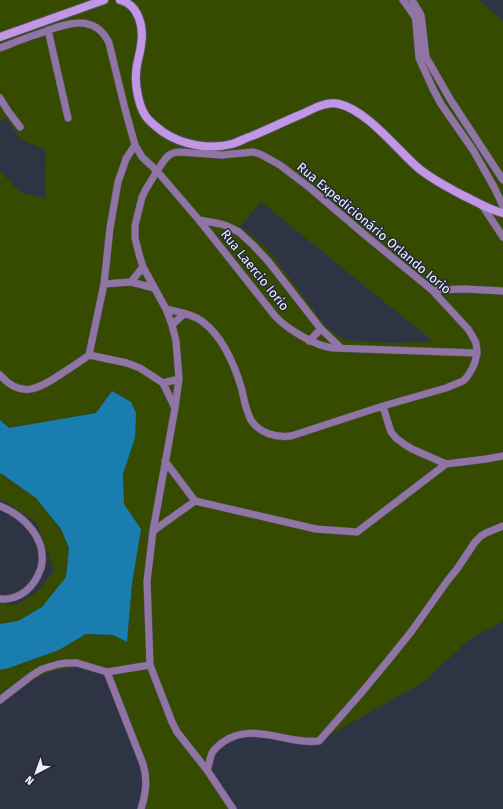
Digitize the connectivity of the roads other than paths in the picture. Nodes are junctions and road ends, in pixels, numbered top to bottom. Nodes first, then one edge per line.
1 (104, 0) edge
2 (120, 0) edge
3 (403, 0) edge
4 (412, 0) edge
5 (48, 30) junction
6 (0, 37) edge
7 (0, 48) edge
8 (0, 98) edge
9 (68, 118) dead end
10 (20, 127) dead end
11 (135, 145) junction
12 (157, 171) junction
13 (503, 180) edge
14 (482, 205) junction
15 (503, 206) edge
16 (503, 213) edge
17 (199, 220) junction
18 (503, 237) edge
19 (143, 266) junction
20 (131, 282) junction
21 (104, 284) junction
22 (154, 288) junction
23 (432, 290) junction
24 (503, 291) edge
25 (166, 309) junction
26 (184, 314) junction
27 (172, 325) junction
28 (321, 328) junction
29 (309, 341) junction
30 (341, 348) junction
31 (477, 353) junction
32 (90, 355) junction
33 (0, 375) edge
34 (179, 379) junction
35 (162, 383) junction
36 (383, 406) junction
37 (175, 408) junction
38 (503, 456) edge
39 (165, 462) junction
40 (446, 464) junction
41 (195, 501) junction
42 (0, 506) edge
43 (503, 526) edge
44 (153, 531) junction
45 (0, 599) edge
46 (150, 665) junction
47 (107, 672) junction
48 (0, 700) edge
49 (207, 770) junction
50 (141, 809) edge
51 (233, 809) edge

1 - 6 street
2 - 14 street
3 - 15 street
4 - 13 street
5 - 7 street, Rua Laercio Iorio
5 - 9 street
5 - 11 street, Rua Laercio Iorio
8 - 10 street
11 - 12 street, Rua Laercio Iorio
11 - 21 street
12 - 17 street, Rua Laercio Iorio
12 - 19 street
12 - 23 street, Rua Expedicionário Orlando Iorio
14 - 16 street
14 - 18 street
17 - 28 street
17 - 29 street, Rua Laercio Iorio
19 - 20 street
19 - 22 street
20 - 21 street
20 - 22 street
21 - 32 street
22 - 25 street
23 - 24 street
23 - 31 street, Rua Expedicionário Orlando Iorio
25 - 26 street
25 - 27 street
26 - 27 street
26 - 36 street
27 - 34 street
28 - 29 street
28 - 30 street
29 - 30 street, Rua Laercio Iorio
30 - 31 street, Rua Laercio Iorio
31 - 36 street
32 - 33 street
32 - 35 street
34 - 35 street
34 - 37 street
35 - 37 street
36 - 40 street
37 - 39 street
38 - 40 street
39 - 41 street
39 - 44 street
40 - 41 street
41 - 44 street
42 - 45 street
43 - 49 street
44 - 46 street
46 - 47 street
46 - 49 street
47 - 48 street
47 - 50 street
49 - 51 street

